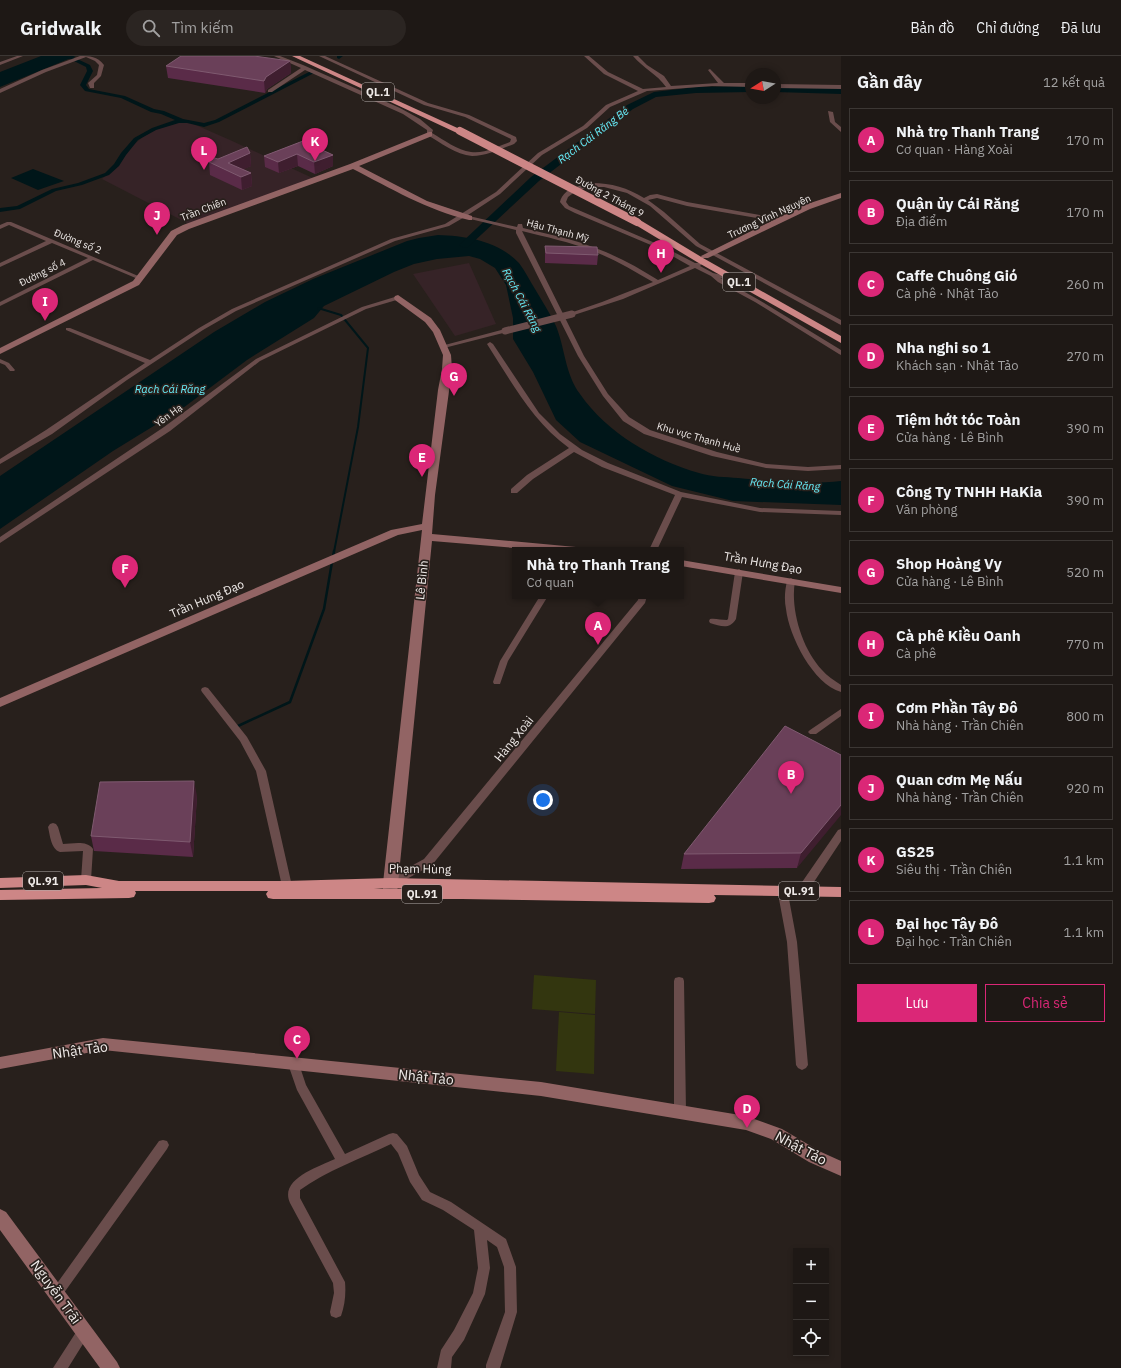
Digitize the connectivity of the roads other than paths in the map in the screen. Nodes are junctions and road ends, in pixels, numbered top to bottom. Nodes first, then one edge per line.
1 (22, 56) edge
2 (83, 56) edge
3 (88, 56) edge
4 (276, 56) edge
5 (295, 56) edge
6 (306, 56) edge
7 (321, 56) edge
8 (586, 56) edge
9 (635, 56) edge
10 (0, 64) edge
11 (305, 68) junction
12 (710, 70) dead end
13 (373, 80) junction
14 (365, 82) junction
15 (722, 84) junction
16 (745, 85) edge
17 (781, 86) edge
18 (92, 87) dead end
19 (841, 87) edge
20 (670, 88) junction
21 (0, 91) edge
22 (270, 91) dead end
23 (642, 91) junction
24 (392, 99) junction
25 (382, 102) junction
26 (830, 112) dead end
27 (464, 130) junction
28 (841, 130) edge
29 (429, 134) junction
30 (353, 166) junction
31 (841, 195) edge
32 (644, 200) junction
33 (466, 217) junction
34 (641, 220) junction
35 (780, 220) junction
36 (0, 228) edge
37 (517, 229) junction
38 (51, 240) junction
39 (684, 244) junction
40 (698, 245) junction
41 (93, 258) junction
42 (704, 259) junction
43 (0, 265) edge
44 (711, 274) junction
45 (140, 278) junction
46 (733, 279) junction
47 (658, 282) junction
48 (398, 298) joint
49 (0, 304) edge
50 (841, 323) edge
51 (68, 329) dead end
52 (841, 333) edge
53 (841, 340) edge
54 (490, 344) dead end
55 (444, 346) junction
56 (0, 351) edge
57 (841, 353) edge
58 (0, 360) edge
59 (150, 362) junction
60 (12, 370) dead end
61 (574, 448) junction
62 (0, 462) edge
63 (841, 467) edge
64 (514, 491) dead end
65 (679, 494) junction
66 (841, 513) edge
67 (426, 532) junction
68 (0, 541) edge
69 (550, 547) edge
70 (654, 547) edge
71 (684, 563) edge
72 (739, 572) junction
73 (791, 581) junction
74 (841, 590) edge
75 (542, 599) edge
76 (642, 599) edge
77 (713, 621) dead end
78 (497, 682) dead end
79 (841, 689) edge
80 (205, 690) dead end
81 (0, 703) edge
82 (841, 712) edge
83 (812, 732) dead end
84 (53, 826) dead end
85 (841, 833) edge
86 (0, 883) edge
87 (86, 886) junction
88 (287, 886) junction
89 (390, 888) junction
90 (802, 891) junction
91 (841, 892) edge
92 (757, 894) junction
93 (0, 895) edge
94 (784, 899) junction
95 (841, 899) edge
96 (679, 981) dead end
97 (0, 1063) edge
98 (294, 1064) junction
99 (802, 1065) dead end
100 (680, 1112) junction
101 (163, 1145) dead end
102 (342, 1161) junction
103 (841, 1169) edge
104 (0, 1217) edge
105 (480, 1227) junction
106 (57, 1293) junction
107 (336, 1312) dead end
108 (85, 1331) junction
109 (60, 1368) edge
110 (111, 1368) edge
111 (444, 1368) edge
112 (493, 1368) edge

1 - 10 street
2 - 21 street
3 - 18 street
4 - 11 street
5 - 24 highway, Đường 2 Tháng 9 / QL.1
6 - 14 highway, Đường 2 Tháng 9 / QL.1
7 - 13 street
8 - 23 street
9 - 20 street
11 - 22 street
11 - 25 street
12 - 15 street
13 - 14 street
13 - 29 street
14 - 27 highway, Đường 2 Tháng 9 / QL.1
15 - 16 street
15 - 20 street
17 - 19 street
20 - 23 street
23 - 33 street
24 - 25 street
24 - 27 highway, Đường 2 Tháng 9 / QL.1
25 - 29 street
26 - 28 street
27 - 34 highway, Đường 2 Tháng 9 / QL.1, bridge
29 - 30 street, Trần Chiên
30 - 33 street
30 - 45 street, Trần Chiên
31 - 35 street, Trương Vĩnh Nguyên
32 - 35 street
32 - 40 street
32 - 42 street
33 - 37 street, Hậu Thạnh Mỹ
33 - 59 street
34 - 39 highway, Đường 2 Tháng 9 / QL.1
34 - 42 highway, Đường 2 Tháng 9 / QL.1
35 - 42 street, Trương Vĩnh Nguyên
36 - 38 street, Đường số 2
37 - 47 street, Hậu Thạnh Mỹ
37 - 63 street, Khu vực Thạnh Huề
38 - 41 street, Đường số 2
38 - 43 street
39 - 40 street
39 - 42 highway, Đường 2 Tháng 9 / QL.1
40 - 42 street
41 - 45 street, Đường số 2
41 - 49 street, Đường số 4
42 - 44 street
42 - 46 highway, Đường 2 Tháng 9 / QL.1
42 - 47 street
42 - 50 street
42 - 52 highway, Đường 2 Tháng 9 / QL.1
44 - 46 street
44 - 57 street
45 - 56 street, Trần Chiên
46 - 53 highway, Đường 2 Tháng 9 / QL.1
47 - 55 street, bridge
48 - 55 street, Lê Bình
48 - 68 street, Yên Hạ
51 - 59 street
54 - 61 street
55 - 67 street, Lê Bình
58 - 60 street
59 - 62 street
61 - 64 street
61 - 65 street
65 - 66 street
65 - 70 street
67 - 69 street, Trần Hưng Đạo
67 - 81 street, Trần Hưng Đạo
67 - 89 street, Lê Bình
71 - 72 street, Trần Hưng Đạo
72 - 73 street, Trần Hưng Đạo
72 - 77 street
73 - 74 street, Trần Hưng Đạo
73 - 79 street
75 - 78 street
76 - 89 street, Hàng Xoài
80 - 88 street
82 - 83 street
84 - 87 street
85 - 90 street
86 - 87 highway, Phạm Hùng / QL.91
87 - 88 highway, Phạm Hùng / QL.91
87 - 89 highway, Phạm Hùng / QL.91
87 - 93 highway, Phạm Hùng / QL.91
88 - 89 highway, Phạm Hùng / QL.91
89 - 92 highway, Phạm Hùng / QL.91
90 - 91 highway, Phạm Hùng / QL.91
90 - 92 highway, Phạm Hùng / QL.91
92 - 94 highway, Phạm Hùng / QL.91
94 - 95 highway, Phạm Hùng / QL.91
94 - 99 street
96 - 100 street
97 - 98 street, Nhật Tảo
98 - 100 street, Nhật Tảo
98 - 102 street
100 - 103 street, Nhật Tảo
101 - 106 street
102 - 105 street
102 - 107 street
104 - 106 street, Nguyễn Trãi
105 - 111 street
105 - 112 street
106 - 108 street, Nguyễn Trãi
108 - 109 street
108 - 110 street, Nguyễn Trãi

